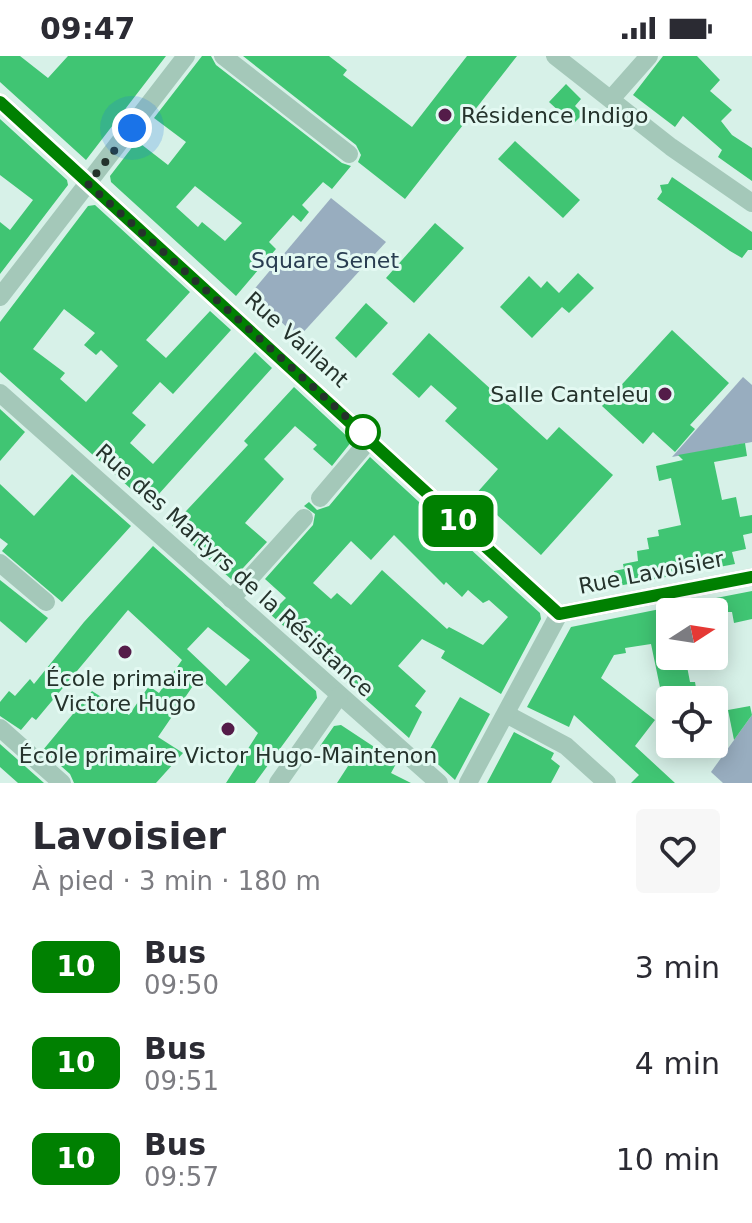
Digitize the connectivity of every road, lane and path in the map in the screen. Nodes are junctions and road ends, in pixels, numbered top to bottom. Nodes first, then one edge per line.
1 (186, 56) edge
2 (223, 56) edge
3 (555, 56) edge
4 (649, 56) edge
5 (611, 99) junction
6 (0, 102) edge
7 (349, 154) dead end
8 (88, 184) junction
9 (752, 203) edge
10 (0, 297) edge
11 (0, 393) edge
12 (370, 439) junction
13 (320, 498) dead end
14 (304, 518) dead end
15 (0, 563) edge
16 (752, 577) edge
17 (231, 599) junction
18 (46, 602) dead end
19 (559, 614) junction
20 (339, 696) junction
21 (506, 714) junction
22 (0, 728) edge
23 (62, 783) edge
24 (278, 783) edge
25 (439, 783) edge
26 (468, 783) edge
27 (607, 783) edge

1 - 8 street
2 - 7 street
3 - 5 street
4 - 5 street
5 - 9 street
6 - 8 street, Rue Vaillant
8 - 10 street
8 - 12 street, Rue Vaillant
11 - 17 street, Rue des Martyrs de la Résistance
12 - 13 street
12 - 19 street, Rue Vaillant
14 - 17 street
15 - 18 street
16 - 19 street, Rue Lavoisier
17 - 20 street, Rue des Martyrs de la Résistance
19 - 21 street
20 - 24 street
20 - 25 street, Rue des Martyrs de la Résistance
21 - 26 street
21 - 27 street
22 - 23 street

